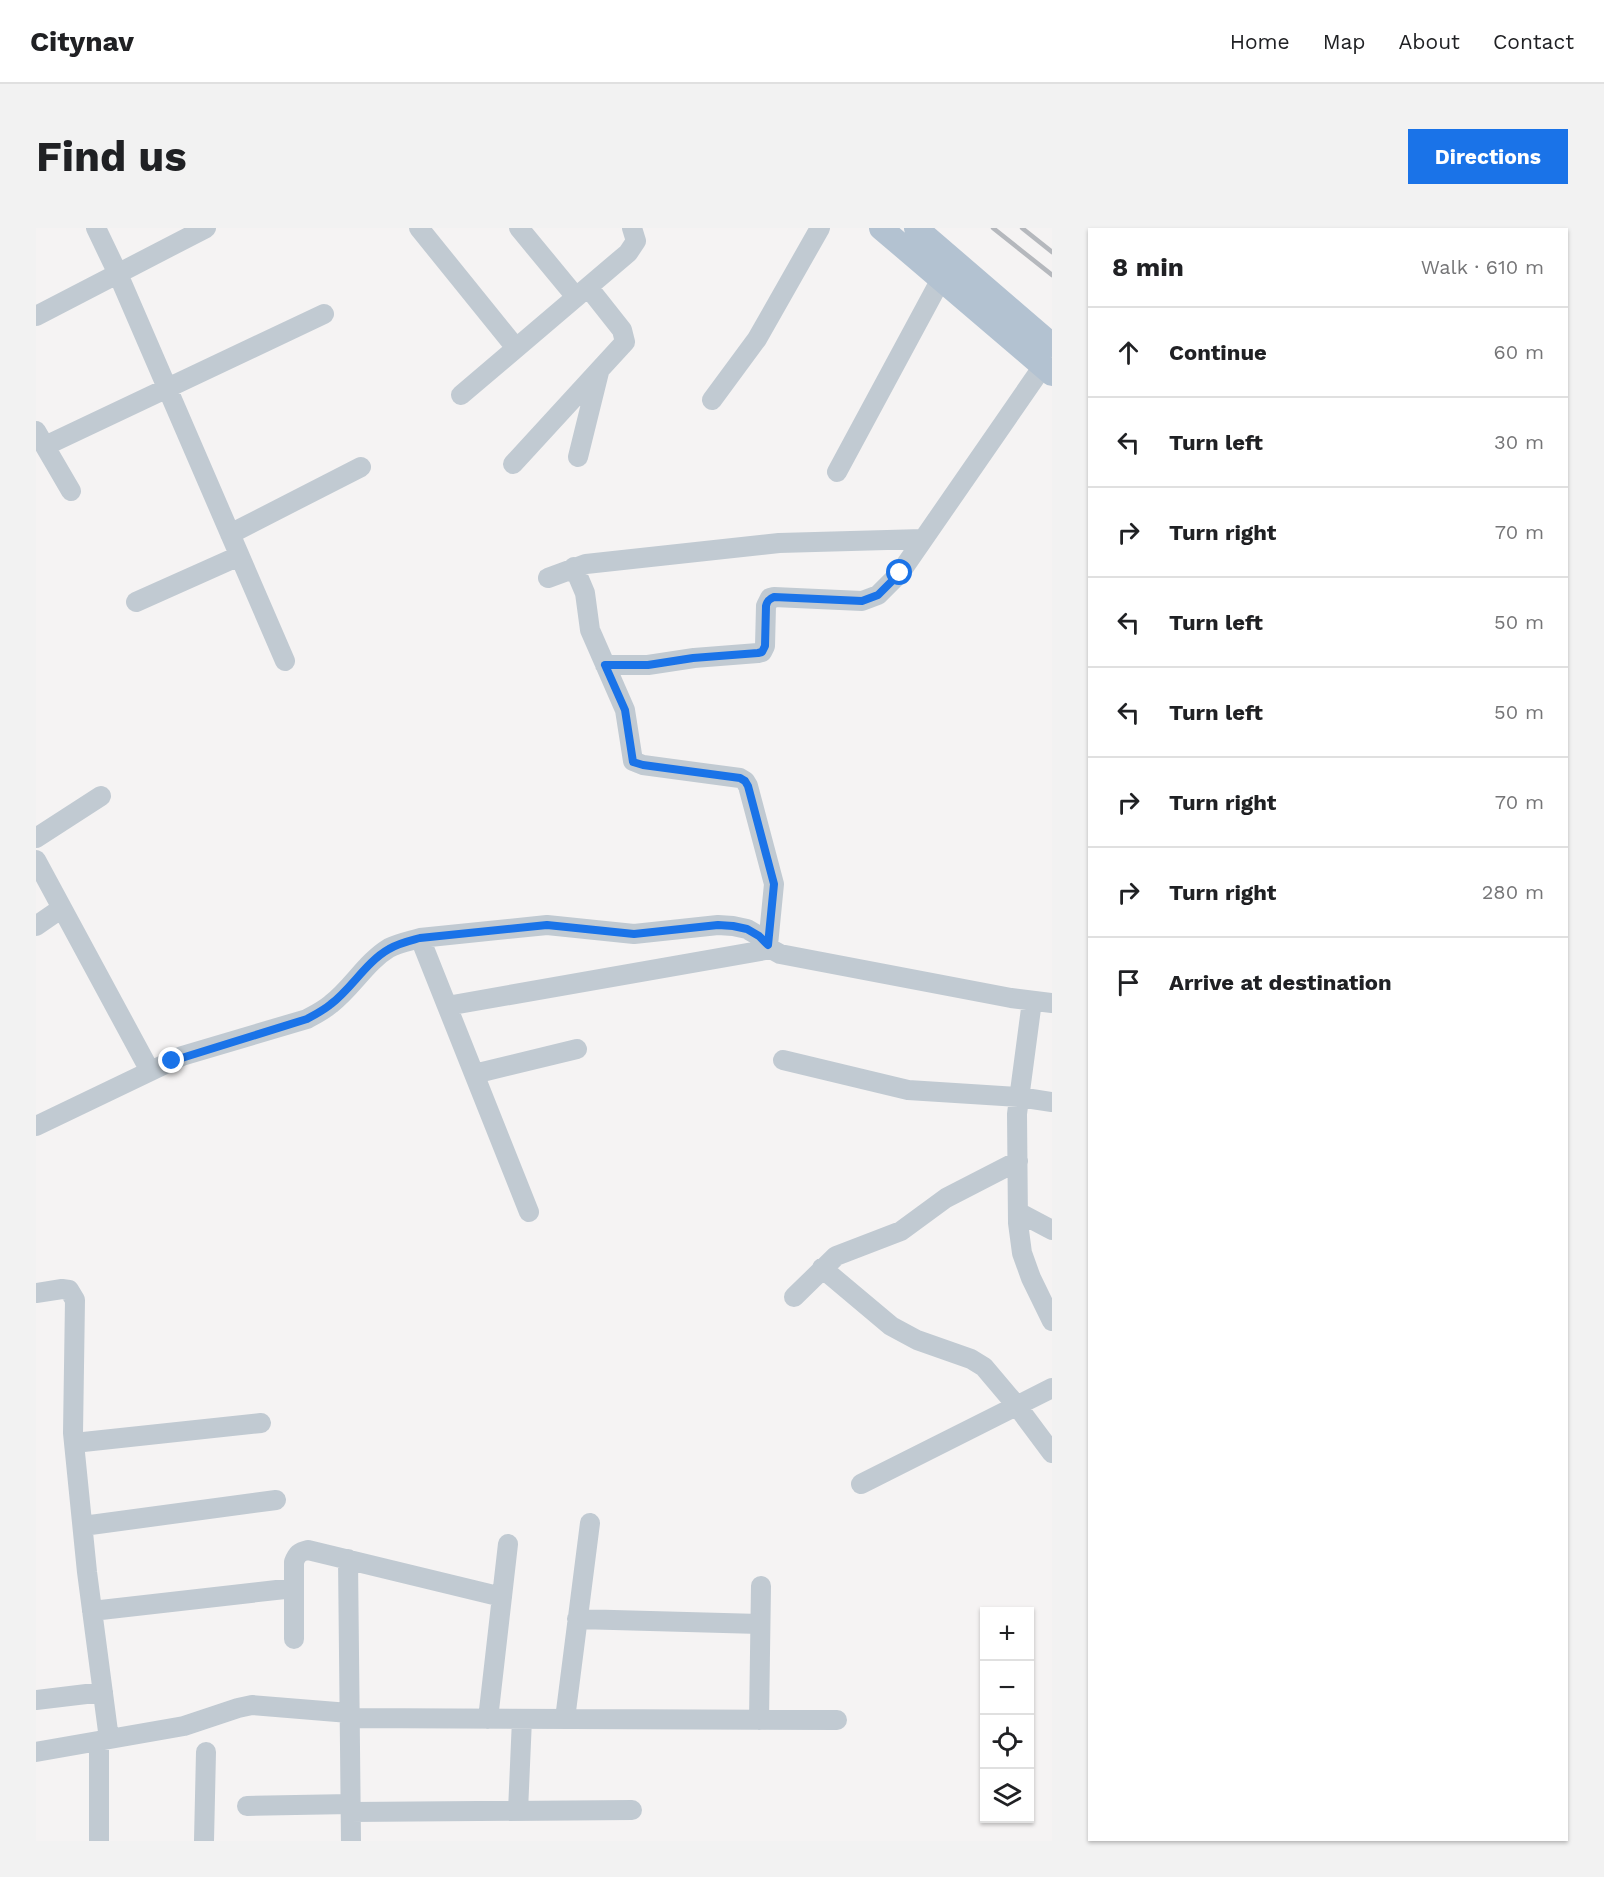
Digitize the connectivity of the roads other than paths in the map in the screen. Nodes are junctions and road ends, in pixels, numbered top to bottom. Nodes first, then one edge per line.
1 (96, 228) edge
2 (206, 228) edge
3 (419, 228) edge
4 (519, 228) edge
5 (632, 228) edge
6 (820, 228) edge
7 (881, 228) edge
8 (916, 228) edge
9 (118, 274) junction
10 (941, 279) junction
11 (582, 292) junction
12 (324, 314) dead end
13 (36, 316) edge
14 (516, 348) junction
15 (1050, 360) edge
16 (599, 371) junction
17 (166, 389) junction
18 (461, 395) dead end
19 (712, 400) dead end
20 (40, 439) edge
21 (578, 457) dead end
22 (513, 464) dead end
23 (361, 467) dead end
24 (837, 472) dead end
25 (71, 491) dead end
26 (230, 534) junction
27 (923, 539) junction
28 (239, 556) junction
29 (574, 567) junction
30 (548, 578) dead end
31 (136, 602) dead end
32 (285, 661) dead end
33 (605, 665) junction
34 (101, 796) dead end
35 (36, 838) edge
36 (36, 860) edge
37 (62, 908) junction
38 (36, 926) edge
39 (420, 938) junction
40 (769, 947) junction
41 (1042, 1002) edge
42 (447, 1006) junction
43 (577, 1049) dead end
44 (783, 1060) dead end
45 (150, 1071) junction
46 (474, 1074) junction
47 (1019, 1097) junction
48 (1052, 1102) edge
49 (36, 1126) edge
50 (1017, 1161) junction
51 (529, 1212) dead end
52 (1018, 1212) junction
53 (1052, 1230) edge
54 (822, 1268) junction
55 (36, 1293) edge
56 (794, 1297) dead end
57 (1052, 1321) edge
58 (1052, 1388) edge
59 (1017, 1406) junction
60 (261, 1423) dead end
61 (74, 1443) junction
62 (1052, 1453) edge
63 (861, 1484) dead end
64 (276, 1500) dead end
65 (590, 1523) dead end
66 (82, 1526) junction
67 (508, 1544) dead end
68 (348, 1559) junction
69 (760, 1586) dead end
70 (294, 1588) junction
71 (502, 1597) junction
72 (92, 1611) junction
73 (577, 1619) junction
74 (760, 1624) junction
75 (294, 1639) dead end
76 (103, 1692) junction
77 (36, 1700) edge
78 (349, 1715) junction
79 (488, 1719) junction
80 (522, 1719) junction
81 (565, 1719) junction
82 (759, 1720) junction
83 (837, 1720) dead end
84 (104, 1740) junction
85 (36, 1752) edge
86 (206, 1752) dead end
87 (247, 1806) dead end
88 (351, 1808) junction
89 (632, 1810) dead end
90 (518, 1811) junction
91 (99, 1841) edge
92 (204, 1841) edge
93 (351, 1841) edge

1 - 9 street
2 - 9 street
3 - 14 street
4 - 11 street
5 - 11 street
6 - 19 street
7 - 10 main road
8 - 15 main road
9 - 13 street
9 - 17 street
10 - 15 main road
10 - 24 street
11 - 14 street
11 - 16 street
12 - 17 street
14 - 18 street
15 - 27 street
16 - 21 street
16 - 22 street
17 - 20 street
17 - 26 street
20 - 25 street
23 - 26 street
26 - 28 street
27 - 29 street
27 - 33 street
28 - 31 street
28 - 32 street
29 - 30 street
29 - 33 street
33 - 40 street
34 - 35 street
36 - 37 street
37 - 38 street
37 - 45 street
39 - 40 street
39 - 42 street
39 - 45 street
40 - 41 street
40 - 42 street
41 - 47 street
42 - 46 street
43 - 46 street
44 - 47 street
45 - 49 street
46 - 51 street
47 - 48 street
47 - 50 street
50 - 52 street
50 - 54 street
52 - 53 street
52 - 57 street
54 - 56 street
54 - 59 street
55 - 61 street
58 - 59 street
59 - 62 street
59 - 63 street
60 - 61 street
61 - 66 street
64 - 66 street
65 - 73 street
66 - 72 street
67 - 71 street
68 - 70 street
68 - 71 street
68 - 78 street
69 - 74 street
70 - 72 street
70 - 75 street
71 - 79 street
72 - 76 street
73 - 74 street
73 - 81 street
74 - 82 street
76 - 77 street
76 - 84 street
78 - 79 street
78 - 84 street
78 - 88 street
79 - 80 street
80 - 81 street
80 - 90 street
81 - 82 street
82 - 83 street
84 - 85 street
84 - 91 street
86 - 92 street
87 - 88 street
88 - 90 street
88 - 93 street
89 - 90 street

